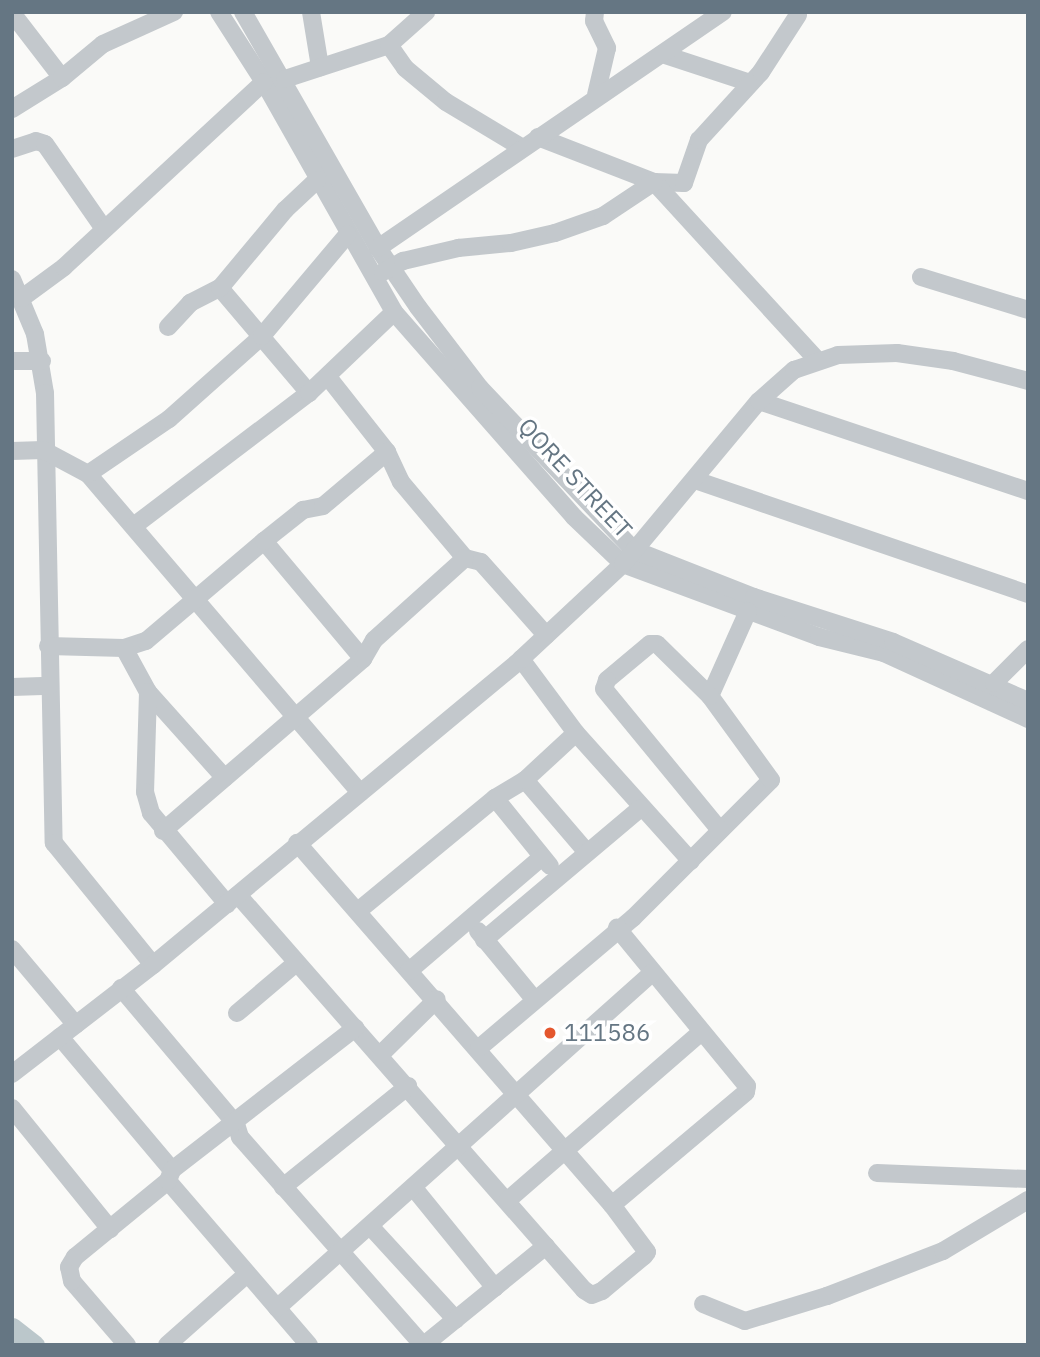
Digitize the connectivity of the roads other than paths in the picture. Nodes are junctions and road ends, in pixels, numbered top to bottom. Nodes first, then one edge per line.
1 (174, 12) edge
2 (219, 12) edge
3 (243, 12) edge
4 (311, 12) edge
5 (426, 12) edge
6 (595, 12) edge
7 (723, 12) edge
8 (12, 13) edge
9 (798, 15) dead end
10 (137, 18) edge
11 (389, 45) junction
12 (662, 54) junction
13 (320, 67) junction
14 (62, 78) junction
15 (285, 79) junction
16 (264, 82) junction
17 (750, 83) junction
18 (596, 95) junction
19 (12, 110) edge
20 (538, 137) junction
21 (521, 147) junction
22 (12, 149) edge
23 (317, 180) junction
24 (654, 182) junction
25 (352, 202) junction
26 (335, 212) junction
27 (104, 229) junction
28 (348, 234) junction
29 (378, 248) junction
30 (392, 267) junction
31 (375, 276) junction
32 (920, 277) dead end
33 (12, 279) edge
34 (220, 289) junction
35 (22, 298) junction
36 (1028, 310) edge
37 (394, 312) junction
38 (168, 327) dead end
39 (262, 336) junction
40 (816, 359) junction
41 (12, 361) edge
42 (42, 361) junction
43 (328, 377) junction
44 (1028, 381) edge
45 (309, 393) junction
46 (759, 401) junction
47 (43, 450) junction
48 (12, 451) edge
49 (387, 452) junction
50 (88, 474) junction
51 (695, 480) junction
52 (1028, 491) edge
53 (135, 525) junction
54 (264, 541) junction
55 (628, 557) junction
56 (465, 558) junction
57 (1028, 594) edge
58 (196, 598) junction
59 (748, 611) junction
60 (546, 635) junction
61 (48, 646) junction
62 (124, 648) junction
63 (1028, 649) edge
64 (363, 659) junction
65 (521, 659) junction
66 (993, 683) junction
67 (50, 686) junction
68 (12, 687) edge
69 (148, 692) junction
70 (710, 696) junction
71 (1028, 701) edge
72 (295, 717) junction
73 (1028, 719) edge
74 (576, 733) junction
75 (225, 778) junction
76 (525, 780) junction
77 (360, 793) junction
78 (495, 798) junction
79 (641, 807) junction
80 (720, 830) junction
81 (163, 831) junction
82 (297, 843) junction
83 (586, 850) junction
84 (542, 857) junction
85 (691, 861) junction
86 (557, 874) junction
87 (232, 899) junction
88 (358, 911) junction
89 (469, 920) junction
90 (617, 928) junction
91 (484, 940) junction
92 (12, 949) edge
93 (295, 964) junction
94 (153, 965) junction
95 (409, 971) junction
96 (652, 973) junction
97 (121, 988) junction
98 (437, 999) junction
99 (534, 999) junction
100 (237, 1013) dead end
101 (76, 1025) junction
102 (355, 1028) junction
103 (700, 1032) junction
104 (60, 1037) junction
105 (479, 1048) junction
106 (381, 1054) junction
107 (12, 1074) edge
108 (408, 1086) junction
109 (519, 1095) junction
110 (12, 1108) edge
111 (236, 1124) junction
112 (461, 1144) junction
113 (565, 1149) junction
114 (877, 1173) dead end
115 (170, 1176) junction
116 (1028, 1179) edge
117 (284, 1187) junction
118 (413, 1187) junction
119 (508, 1200) junction
120 (1028, 1200) edge
121 (612, 1205) junction
122 (370, 1226) junction
123 (110, 1229) junction
124 (546, 1246) junction
125 (340, 1252) junction
126 (247, 1274) junction
127 (495, 1288) junction
128 (703, 1304) dead end
129 (277, 1308) junction
130 (456, 1320) junction
131 (127, 1345) edge
132 (167, 1345) edge
133 (309, 1345) edge
134 (424, 1345) edge

1 - 10 street
2 - 16 street, QORE STREET
3 - 15 street, QORE STREET
4 - 13 street
5 - 11 street
6 - 18 street
7 - 12 street
8 - 14 street
9 - 17 street
10 - 14 street
11 - 13 street
11 - 21 street
12 - 17 street
12 - 18 street
13 - 15 street
14 - 19 street
15 - 25 street, QORE STREET
16 - 23 street, QORE STREET
16 - 27 street
17 - 24 street
18 - 20 street
20 - 21 street
20 - 24 street
21 - 29 street
22 - 27 street
23 - 26 street, QORE STREET
23 - 34 street
24 - 30 street
24 - 40 street
25 - 26 street
25 - 29 street, QORE STREET
26 - 28 street, QORE STREET
27 - 35 street
28 - 31 street, QORE STREET
28 - 39 street
29 - 30 street, QORE STREET
30 - 31 street
30 - 55 street, QORE STREET
31 - 37 street, QORE STREET
32 - 36 street
33 - 35 street
34 - 38 street
34 - 39 street
35 - 42 street
37 - 43 street
37 - 55 street, QORE STREET
39 - 45 street
39 - 50 street
40 - 44 street
40 - 46 street
41 - 42 street
42 - 47 street
43 - 45 street
43 - 49 street
45 - 53 street
46 - 51 street
46 - 52 street
47 - 48 street
47 - 50 street
47 - 61 street
49 - 54 street
49 - 56 street
50 - 53 street
51 - 55 street
51 - 57 street
53 - 58 street
54 - 58 street
54 - 64 street
55 - 59 street, QORE STREET
55 - 60 street
55 - 66 street, QORE STREET
56 - 60 street
56 - 64 street
58 - 62 street
58 - 72 street
59 - 70 street
59 - 73 street, QORE STREET
60 - 65 street
61 - 62 street
61 - 67 street
62 - 69 street
63 - 66 street
64 - 72 street
65 - 74 street
65 - 77 street
66 - 71 street, QORE STREET
67 - 68 street
67 - 94 street
69 - 75 street
69 - 81 street
70 - 80 street
70 - 80 street
72 - 75 street
72 - 77 street
74 - 76 street
74 - 79 street
75 - 81 street
76 - 78 street
76 - 83 street
77 - 82 street
78 - 84 street
78 - 88 street
79 - 83 street
79 - 85 street
80 - 85 street
81 - 87 street
82 - 87 street
82 - 88 street
83 - 86 street
84 - 86 street
84 - 89 street
85 - 90 street
86 - 91 street
87 - 93 street
87 - 94 street
88 - 95 street
89 - 91 street
89 - 95 street
90 - 96 street
90 - 99 street
91 - 99 street
92 - 101 street
93 - 100 street
93 - 102 street
94 - 97 street
95 - 98 street
96 - 103 street
96 - 109 street
97 - 101 street
97 - 111 street
98 - 105 street
98 - 106 street
99 - 105 street
101 - 104 street
102 - 106 street
102 - 111 street
103 - 113 street
103 - 121 street
104 - 107 street
104 - 115 street
105 - 109 street
106 - 108 street
108 - 112 street
108 - 117 street
109 - 112 street
109 - 113 street
110 - 123 street
111 - 115 street
111 - 117 street
112 - 118 street
112 - 119 street
113 - 119 street
113 - 121 street
114 - 116 street
115 - 123 street
115 - 126 street
117 - 125 street
118 - 122 street
118 - 127 street
119 - 124 street
120 - 128 street
121 - 124 street
122 - 125 street
122 - 130 street
123 - 131 street
124 - 127 street
125 - 129 street
125 - 134 street
126 - 129 street
126 - 132 street
127 - 130 street
129 - 133 street
130 - 134 street

